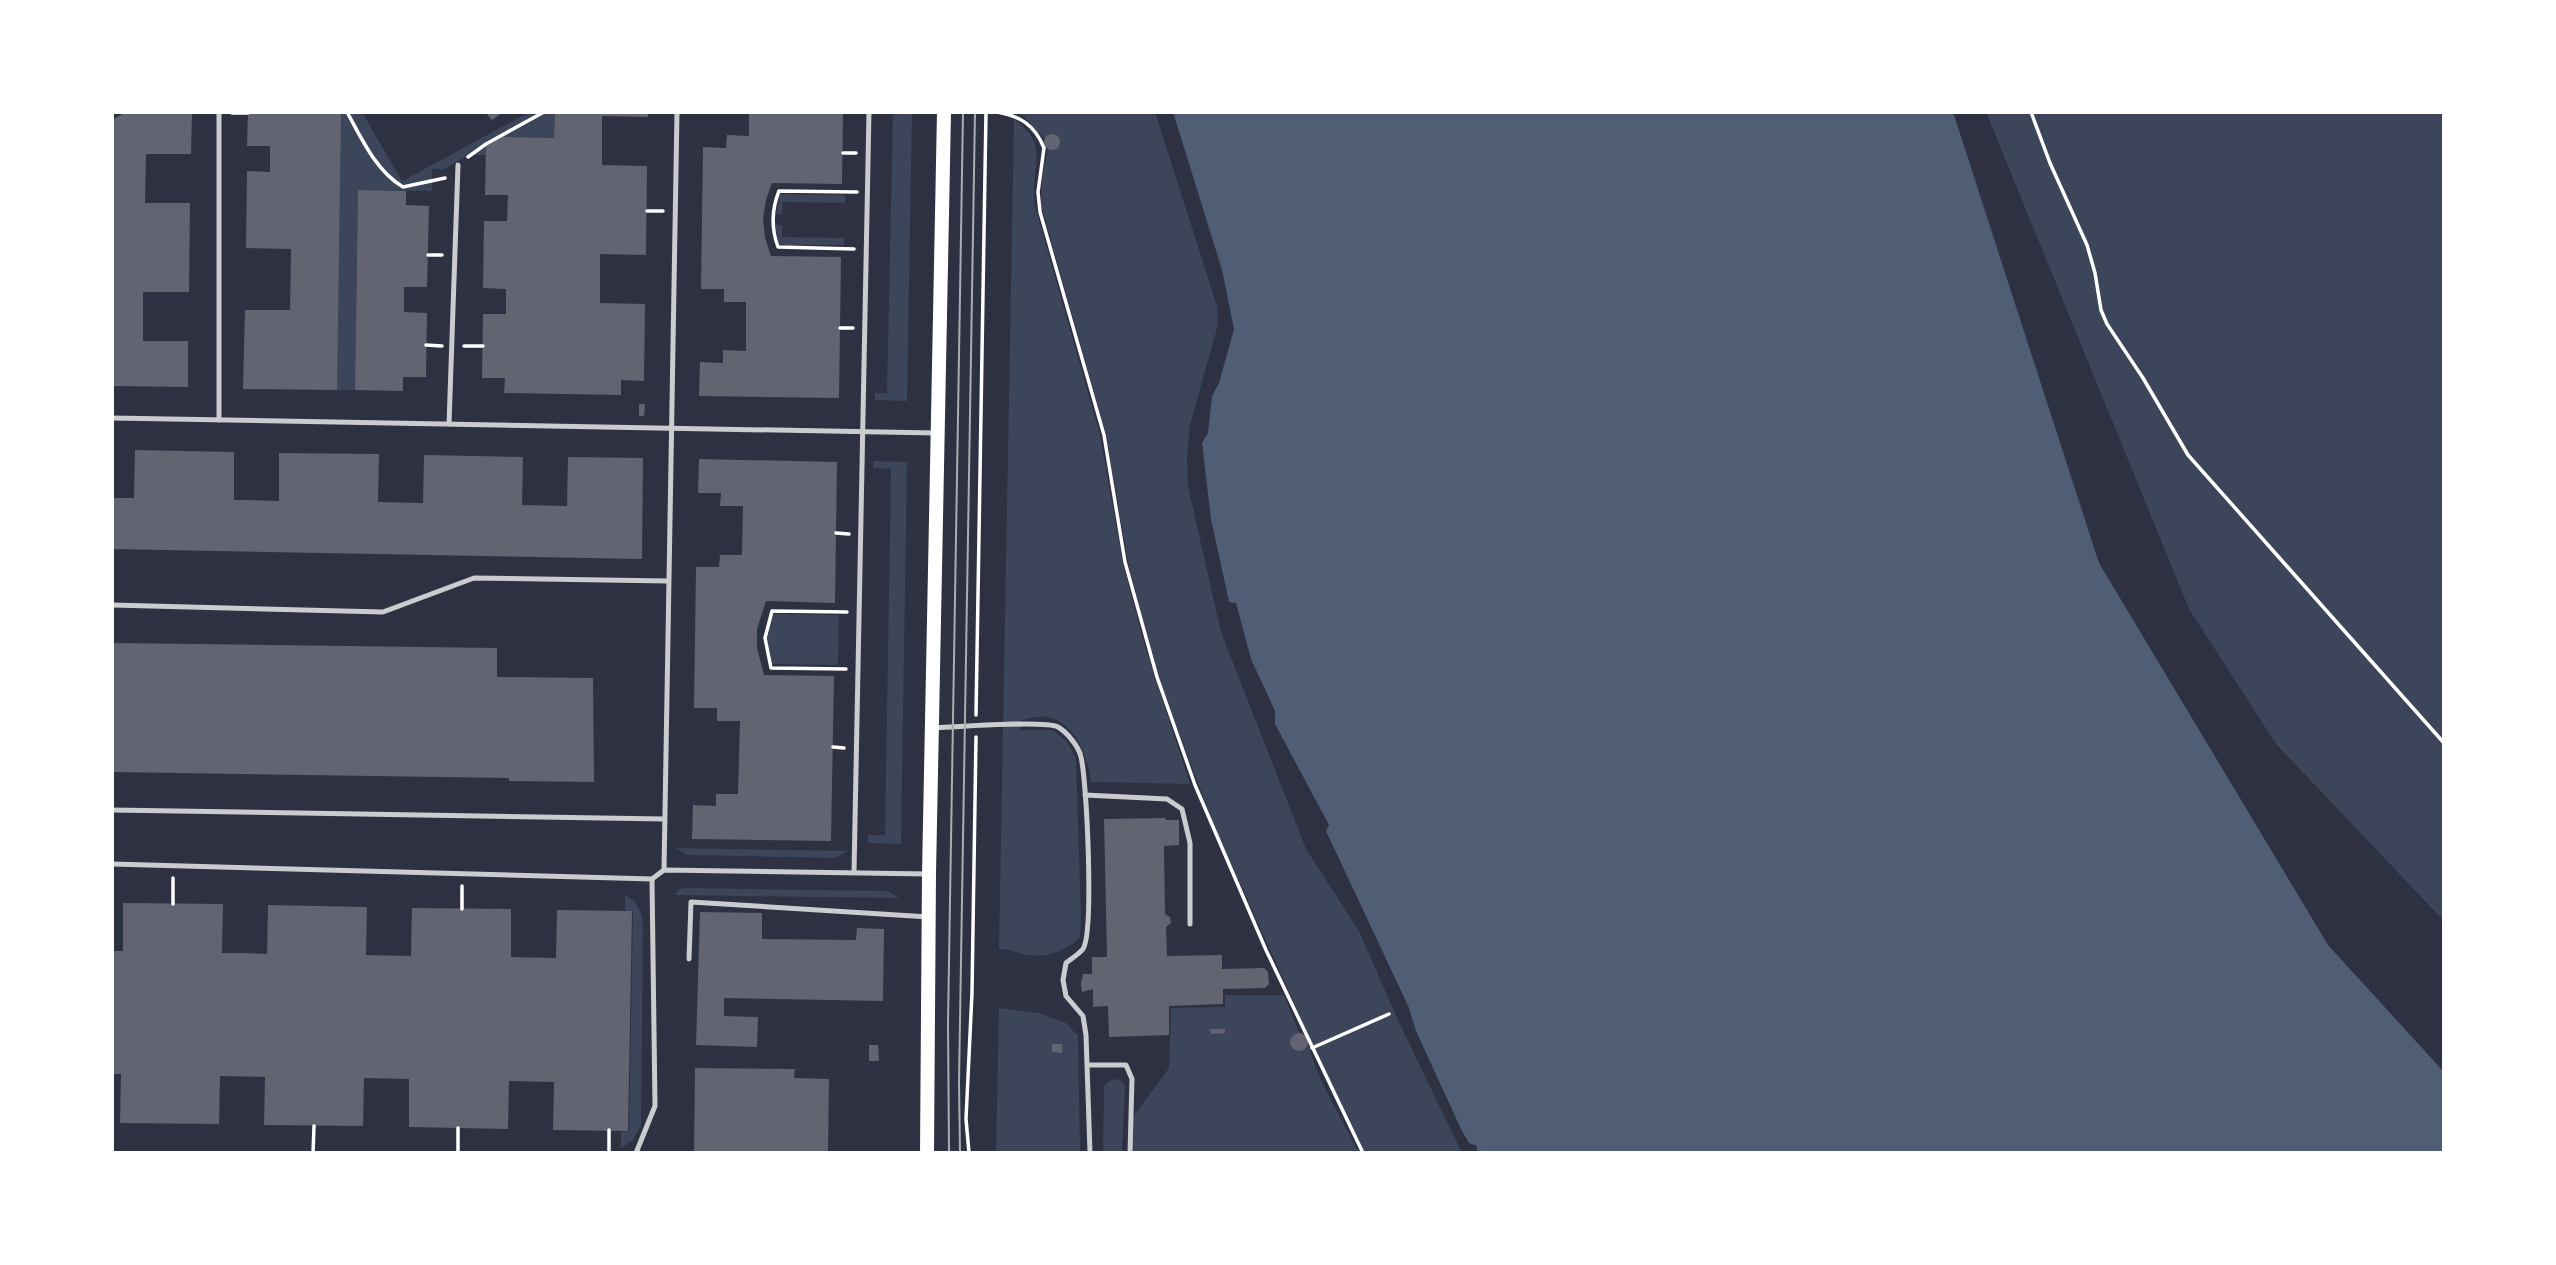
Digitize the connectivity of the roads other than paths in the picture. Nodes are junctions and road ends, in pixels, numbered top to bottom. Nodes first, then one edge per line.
1 (677, 112) edge
2 (869, 112) edge
3 (944, 112) edge
4 (219, 113) edge
5 (458, 165) road end
6 (112, 418) edge
7 (219, 420) junction
8 (449, 424) junction
9 (670, 428) junction
10 (864, 432) junction
11 (939, 433) junction
12 (668, 581) junction
13 (112, 606) edge
14 (934, 728) junction
15 (1085, 795) junction
16 (112, 810) edge
17 (664, 818) junction
18 (112, 864) edge
19 (664, 870) junction
20 (854, 872) junction
21 (929, 874) junction
22 (652, 879) junction
23 (930, 917) junction
24 (1190, 925) dead end
25 (689, 959) dead end
26 (1088, 1065) junction
27 (636, 1153) edge
28 (927, 1153) edge
29 (1090, 1153) edge
30 (1130, 1153) edge

1 - 9 lane
2 - 10 lane
3 - 11 main road
4 - 7 lane
5 - 8 lane
6 - 7 lane
7 - 8 lane
8 - 9 lane
9 - 10 lane
9 - 12 lane
10 - 11 lane
10 - 20 lane
11 - 14 main road
12 - 13 lane
12 - 17 lane
14 - 15 lane
14 - 21 main road
15 - 24 lane
15 - 26 lane
16 - 17 lane
17 - 19 lane
18 - 22 lane
19 - 20 lane
19 - 22 lane
20 - 21 lane
21 - 23 main road
22 - 27 lane
23 - 25 lane
23 - 28 main road
26 - 29 lane
26 - 30 lane

